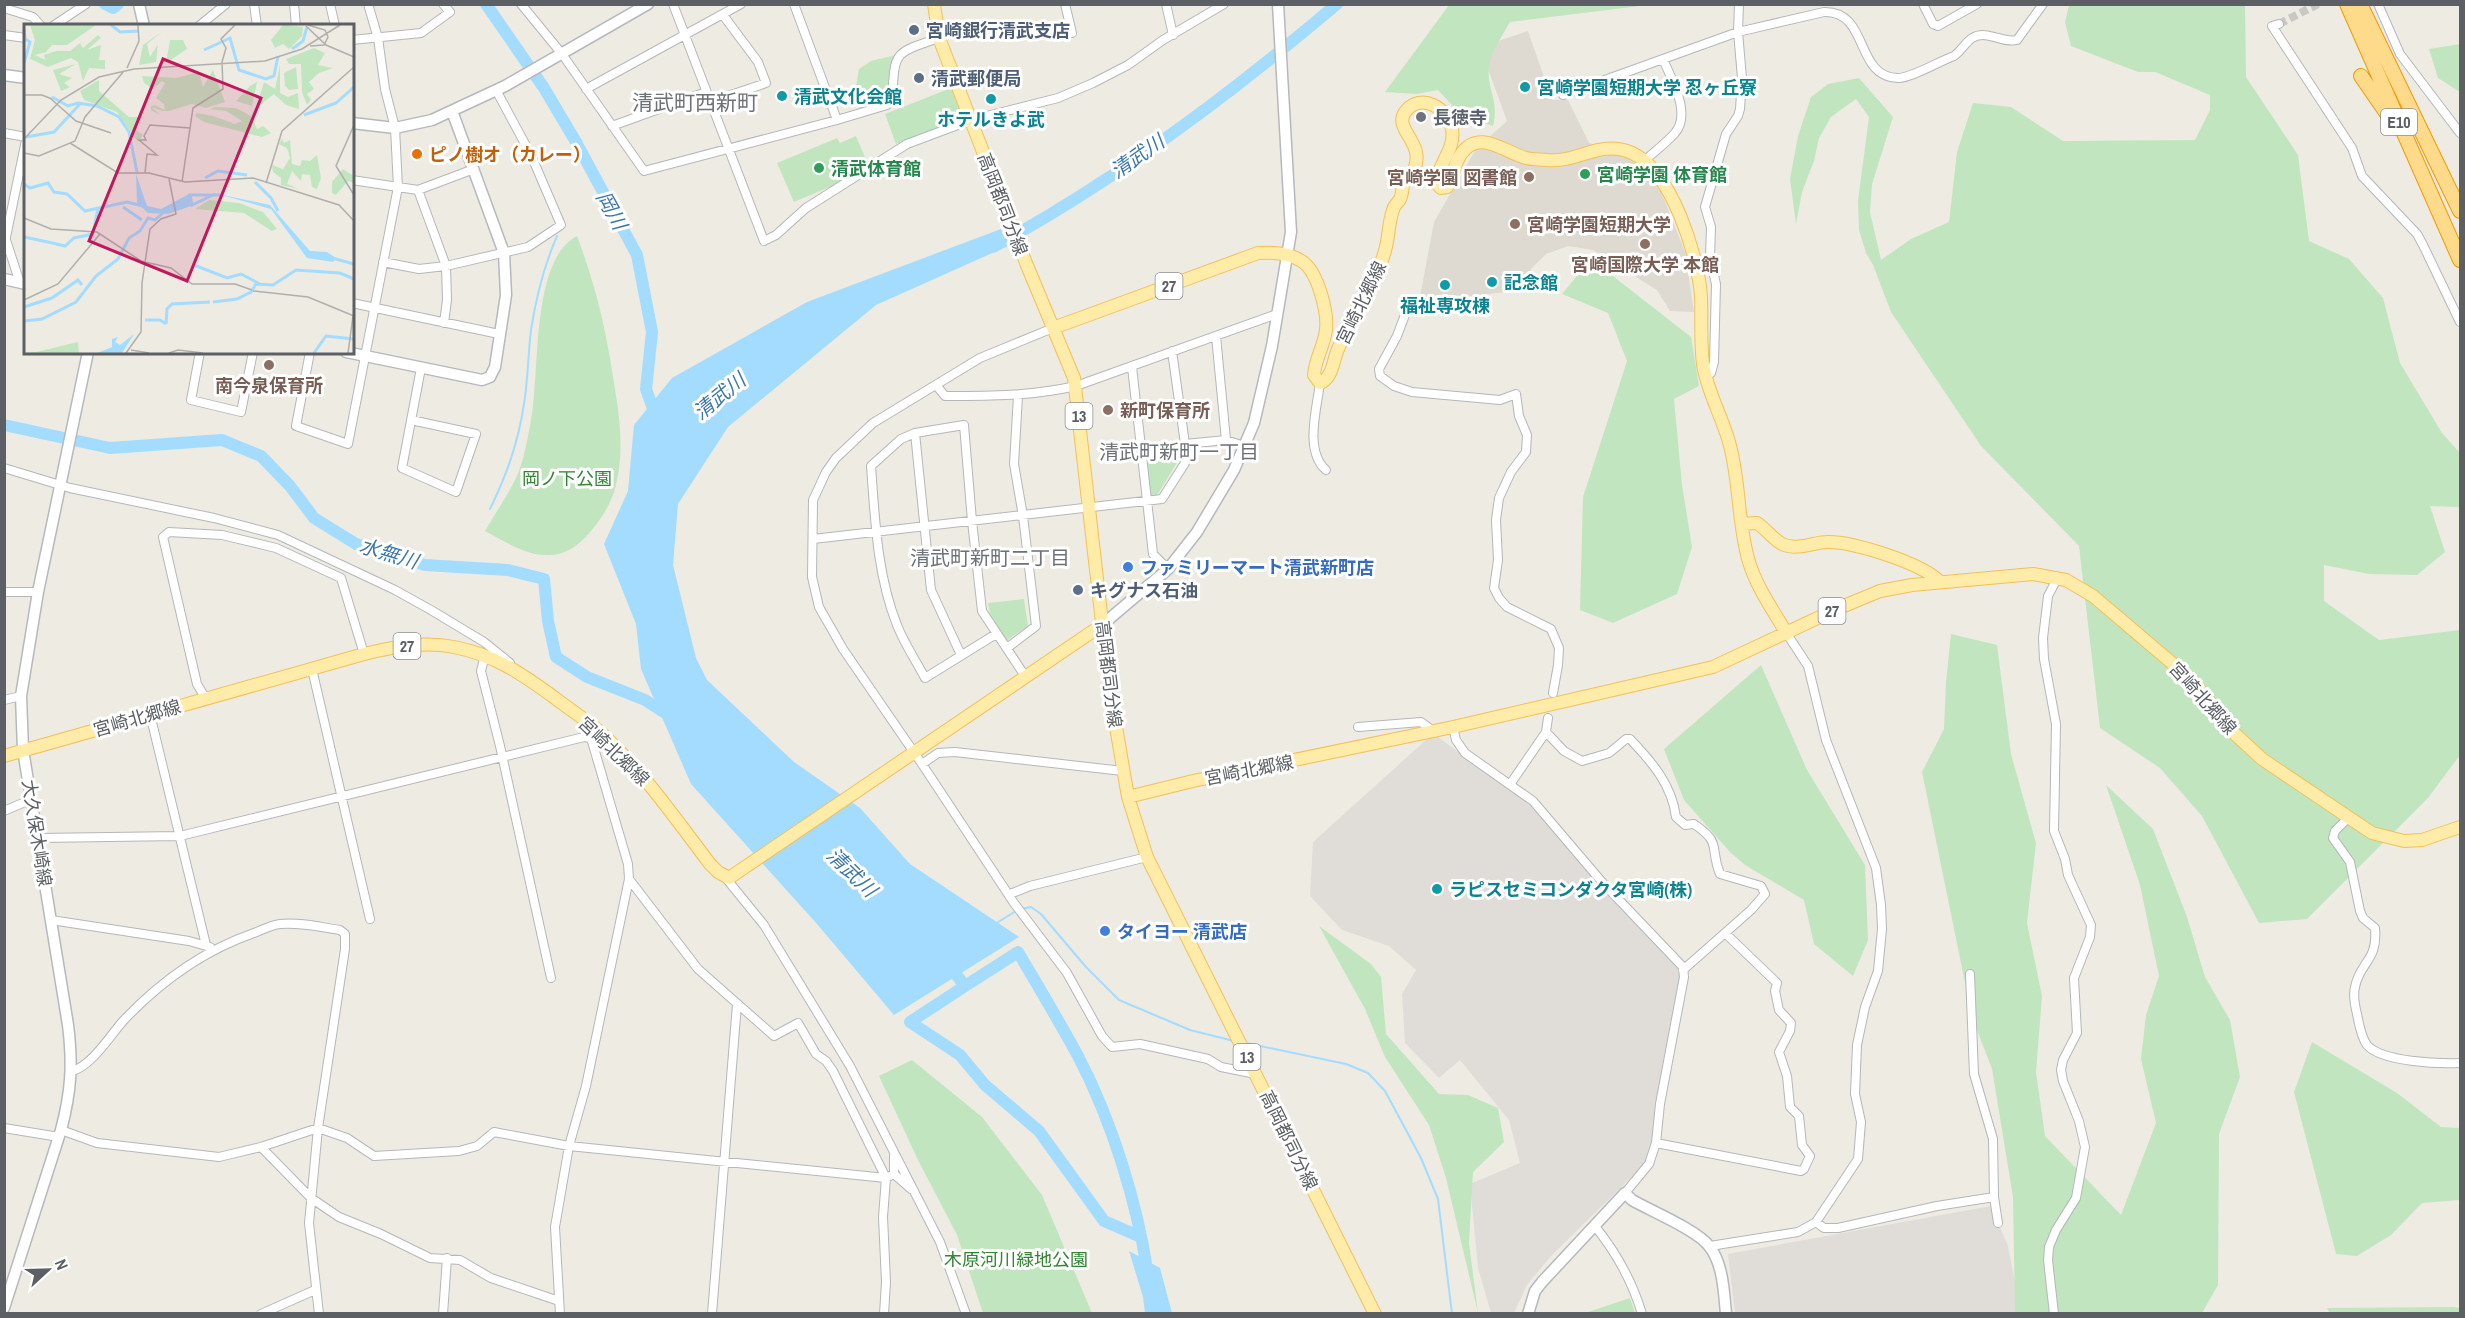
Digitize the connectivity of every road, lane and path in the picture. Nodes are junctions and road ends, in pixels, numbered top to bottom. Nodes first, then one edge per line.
1 (86, 4) edge
2 (139, 4) edge
3 (226, 4) edge
4 (254, 4) edge
5 (294, 4) edge
6 (330, 4) edge
7 (368, 4) edge
8 (443, 4) edge
9 (521, 4) edge
10 (648, 4) edge
11 (673, 4) edge
12 (741, 4) edge
13 (794, 4) edge
14 (934, 4) edge
15 (1065, 4) edge
16 (1166, 4) edge
17 (1224, 4) edge
18 (1278, 4) edge
19 (1739, 4) edge
20 (1923, 4) edge
21 (1977, 4) edge
22 (2043, 4) edge
23 (2347, 4) edge
24 (2360, 4) edge
25 (2378, 4) edge
26 (1967, 7) edge
27 (4, 8) edge
28 (1835, 9) edge
29 (723, 15) junction
30 (39, 24) edge
31 (56, 24) edge
32 (144, 24) edge
33 (201, 24) edge
34 (257, 24) edge
35 (296, 24) edge
36 (335, 24) edge
37 (2278, 24) dead end
38 (1738, 32) junction
39 (1072, 33) dead end
40 (4, 35) edge
41 (685, 35) junction
42 (1173, 35) junction
43 (24, 38) edge
44 (378, 38) junction
45 (939, 38) junction
46 (354, 40) edge
47 (559, 56) junction
48 (1663, 58) junction
49 (4, 75) edge
50 (2361, 76) dead end
51 (24, 78) edge
52 (500, 88) junction
53 (586, 89) junction
54 (706, 92) junction
55 (1563, 96) dead end
56 (710, 102) junction
57 (452, 111) junction
58 (837, 120) junction
59 (354, 123) edge
60 (972, 124) junction
61 (612, 126) junction
62 (395, 128) junction
63 (4, 133) edge
64 (2460, 133) edge
65 (24, 138) edge
66 (2409, 144) junction
67 (24, 147) edge
68 (728, 149) junction
69 (1644, 161) junction
70 (474, 169) junction
71 (354, 180) edge
72 (398, 187) junction
73 (417, 190) junction
74 (2460, 211) edge
75 (5, 235) edge
76 (504, 253) junction
77 (1287, 255) junction
78 (2460, 260) edge
79 (383, 262) junction
80 (446, 266) junction
81 (4, 279) edge
82 (23, 284) edge
83 (1411, 299) dead end
84 (354, 303) edge
85 (375, 308) junction
86 (1277, 314) junction
87 (2460, 322) edge
88 (444, 323) junction
89 (1053, 328) junction
90 (499, 334) junction
91 (1216, 336) junction
92 (1172, 351) junction
93 (88, 354) edge
94 (200, 354) edge
95 (254, 354) edge
96 (310, 354) edge
97 (354, 354) edge
98 (366, 357) junction
99 (1132, 367) junction
100 (421, 368) junction
101 (1706, 377) junction
102 (1320, 383) junction
103 (936, 385) junction
104 (1076, 387) junction
105 (1018, 396) junction
106 (411, 420) junction
107 (915, 433) junction
108 (1226, 440) junction
109 (1185, 444) junction
110 (1244, 446) junction
111 (4, 468) edge
112 (1326, 470) dead end
113 (62, 481) junction
114 (1146, 501) junction
115 (1089, 508) junction
116 (1023, 516) junction
117 (972, 521) junction
118 (1742, 524) junction
119 (925, 526) junction
120 (876, 532) junction
121 (813, 539) junction
122 (1168, 568) junction
123 (2058, 577) junction
124 (1940, 582) junction
125 (4, 592) edge
126 (38, 592) junction
127 (1102, 625) junction
128 (996, 634) junction
129 (1787, 634) junction
130 (1007, 648) junction
131 (364, 654) junction
132 (485, 655) junction
133 (961, 655) junction
134 (312, 669) junction
135 (518, 670) junction
136 (1025, 676) junction
137 (1552, 693) dead end
138 (21, 696) junction
139 (206, 699) junction
140 (4, 700) edge
141 (150, 714) junction
142 (1548, 717) dead end
143 (1453, 726) junction
144 (1358, 727) dead end
145 (1432, 730) junction
146 (1546, 732) junction
147 (594, 734) junction
148 (23, 750) junction
149 (4, 756) edge
150 (502, 756) junction
151 (916, 757) junction
152 (1122, 771) junction
153 (1511, 783) junction
154 (341, 797) junction
155 (1128, 797) junction
156 (32, 799) junction
157 (4, 811) edge
158 (2348, 818) junction
159 (2460, 827) edge
160 (180, 836) junction
161 (38, 838) junction
162 (1147, 857) junction
163 (728, 876) junction
164 (629, 879) junction
165 (1010, 894) junction
166 (369, 919) dead end
167 (51, 920) junction
168 (1725, 933) junction
169 (210, 947) junction
170 (1683, 970) junction
171 (1970, 974) dead end
172 (551, 978) dead end
173 (737, 1004) junction
174 (2460, 1063) edge
175 (72, 1071) junction
176 (1256, 1074) junction
177 (4, 1128) edge
178 (318, 1128) junction
179 (60, 1134) junction
180 (1656, 1143) junction
181 (569, 1146) junction
182 (261, 1147) junction
183 (894, 1152) junction
184 (725, 1161) junction
185 (890, 1176) junction
186 (914, 1192) junction
187 (1625, 1193) junction
188 (1994, 1197) junction
189 (311, 1198) junction
190 (1816, 1222) junction
191 (1998, 1223) dead end
192 (1594, 1226) junction
193 (1710, 1246) junction
194 (447, 1258) junction
195 (9, 1279) edge
196 (315, 1290) junction
197 (559, 1301) junction
198 (4, 1308) edge
199 (261, 1314) edge
200 (319, 1314) edge
201 (443, 1314) edge
202 (560, 1314) edge
203 (712, 1314) edge
204 (884, 1314) edge
205 (966, 1314) edge
206 (1375, 1314) edge
207 (1528, 1314) edge
208 (1642, 1314) edge
209 (1726, 1314) edge
210 (2054, 1314) edge

1 - 31 street
2 - 32 street
3 - 33 street
4 - 34 street
5 - 35 street
6 - 36 street
7 - 44 street
8 - 44 street
9 - 47 street
10 - 47 street
11 - 41 street
12 - 29 street
13 - 58 street
14 - 45 main road, 高岡都司分線 / 13
15 - 39 street
16 - 42 street
17 - 42 street
18 - 77 street
19 - 38 street
20 - 26 street
21 - 26 street
22 - 28 street
23 - 66 highway, E10
24 - 74 highway, E10
25 - 64 street
27 - 30 street
28 - 38 street
29 - 41 street
29 - 56 street
37 - 87 street
38 - 48 street
38 - 101 street
40 - 43 street
41 - 53 street
41 - 54 street
42 - 60 street
44 - 46 street
44 - 62 street
45 - 58 street
45 - 60 main road, 高岡都司分線 / 13
47 - 52 street
47 - 53 street
48 - 55 street
48 - 69 street
49 - 51 street
50 - 66 highway
52 - 57 street
52 - 76 street
53 - 61 street
54 - 56 street
54 - 61 street
56 - 68 street
57 - 62 street
57 - 70 street
58 - 68 street
59 - 62 street
60 - 68 street
60 - 89 main road, 高岡都司分線 / 13
61 - 68 street
62 - 72 street
63 - 65 street
66 - 78 highway, E10
67 - 75 street
69 - 101 main road, 宮崎北郷線
69 - 102 main road, 宮崎北郷線
70 - 73 street
70 - 76 street
71 - 72 street
72 - 73 street
72 - 79 street
73 - 80 street
75 - 82 street
76 - 80 street
76 - 90 street
77 - 86 street
77 - 89 main road, 27
77 - 102 main road, 宮崎北郷線
79 - 80 street
79 - 85 street
80 - 88 street
81 - 82 street
83 - 137 street
84 - 85 street
85 - 88 street
85 - 98 street
86 - 91 street
86 - 110 street
88 - 90 street
89 - 103 street
89 - 104 main road, 高岡都司分線 / 13
90 - 100 street
91 - 92 street
91 - 108 street
92 - 99 street
92 - 109 street
93 - 113 street, 大久保木崎線
94 - 95 street
96 - 98 street
97 - 98 street
98 - 100 street
99 - 104 street
99 - 114 street
100 - 106 street
101 - 118 main road, 宮崎北郷線
102 - 112 street
103 - 105 street
103 - 121 street
104 - 105 street
104 - 115 main road, 高岡都司分線 / 13
105 - 116 street
106 - 106 street
107 - 117 street
107 - 119 street
107 - 120 street
108 - 109 street
108 - 110 street
109 - 114 street
110 - 122 street
111 - 113 street
113 - 126 street, 大久保木崎線
113 - 135 street
114 - 115 street
114 - 122 street
115 - 116 street
115 - 127 main road, 高岡都司分線 / 13
116 - 117 street
116 - 130 street
117 - 119 street
117 - 128 street
118 - 124 main road
118 - 129 main road, 宮崎北郷線
119 - 120 street
119 - 133 street
120 - 121 street
120 - 133 street
121 - 151 street
122 - 127 street
123 - 124 main road, 宮崎北郷線 / 27
123 - 158 main road, 宮崎北郷線 / 27
123 - 210 street
124 - 129 main road, 宮崎北郷線 / 27
125 - 126 street
126 - 138 street, 大久保木崎線
127 - 136 main road
127 - 152 main road, 高岡都司分線 / 13
128 - 130 street
128 - 133 street
129 - 143 main road, 宮崎北郷線 / 27
129 - 190 street
130 - 136 street
131 - 132 main road, 宮崎北郷線 / 27
131 - 134 main road, 宮崎北郷線 / 27
131 - 139 street
132 - 135 main road, 宮崎北郷線 / 27
132 - 150 street
134 - 139 main road, 宮崎北郷線 / 27
134 - 154 street
135 - 147 main road, 宮崎北郷線 / 27
136 - 151 main road
138 - 140 street
138 - 148 street, 大久保木崎線
139 - 141 main road, 宮崎北郷線 / 27
141 - 148 main road, 宮崎北郷線 / 27
141 - 160 street
142 - 146 street
143 - 145 main road, 宮崎北郷線 / 27
143 - 153 street
144 - 145 street
145 - 155 main road, 宮崎北郷線 / 27
146 - 153 street
146 - 168 street
147 - 150 street
147 - 163 main road, 宮崎北郷線 / 27
147 - 164 street
148 - 149 main road, 宮崎北郷線 / 27
148 - 156 street, 大久保木崎線
150 - 154 street
150 - 172 street
151 - 152 street
151 - 163 main road
151 - 165 street
152 - 155 main road, 高岡都司分線 / 13
153 - 170 street
154 - 160 street
154 - 166 street
155 - 162 main road, 高岡都司分線 / 13
156 - 157 street
156 - 161 street, 大久保木崎線
158 - 159 main road, 宮崎北郷線 / 27
158 - 174 street
160 - 161 street
160 - 169 street
161 - 167 street, 大久保木崎線
162 - 165 street
162 - 176 main road, 高岡都司分線 / 13
163 - 183 street
164 - 173 street
164 - 181 street
165 - 176 street
167 - 169 street
167 - 175 street, 大久保木崎線
168 - 170 street
168 - 180 street
169 - 175 street
169 - 178 street
170 - 180 street
171 - 188 street
173 - 184 street
173 - 185 street
175 - 179 street, 大久保木崎線
176 - 206 main road, 高岡都司分線 / 13
177 - 179 street
178 - 181 street
178 - 182 street
178 - 189 street
179 - 182 street
179 - 195 street, 大久保木崎線
180 - 187 street
181 - 184 street
181 - 197 street
182 - 189 street
183 - 185 street
183 - 186 street
184 - 185 street
184 - 203 street
185 - 186 street
185 - 204 street
186 - 205 street
187 - 192 street
187 - 193 street
188 - 190 street
188 - 191 street
189 - 194 street
189 - 196 street
190 - 193 street
192 - 207 street
192 - 208 street
193 - 209 street
194 - 197 street
194 - 201 street
195 - 198 street, 大久保木崎線
196 - 199 street
196 - 200 street
197 - 202 street

